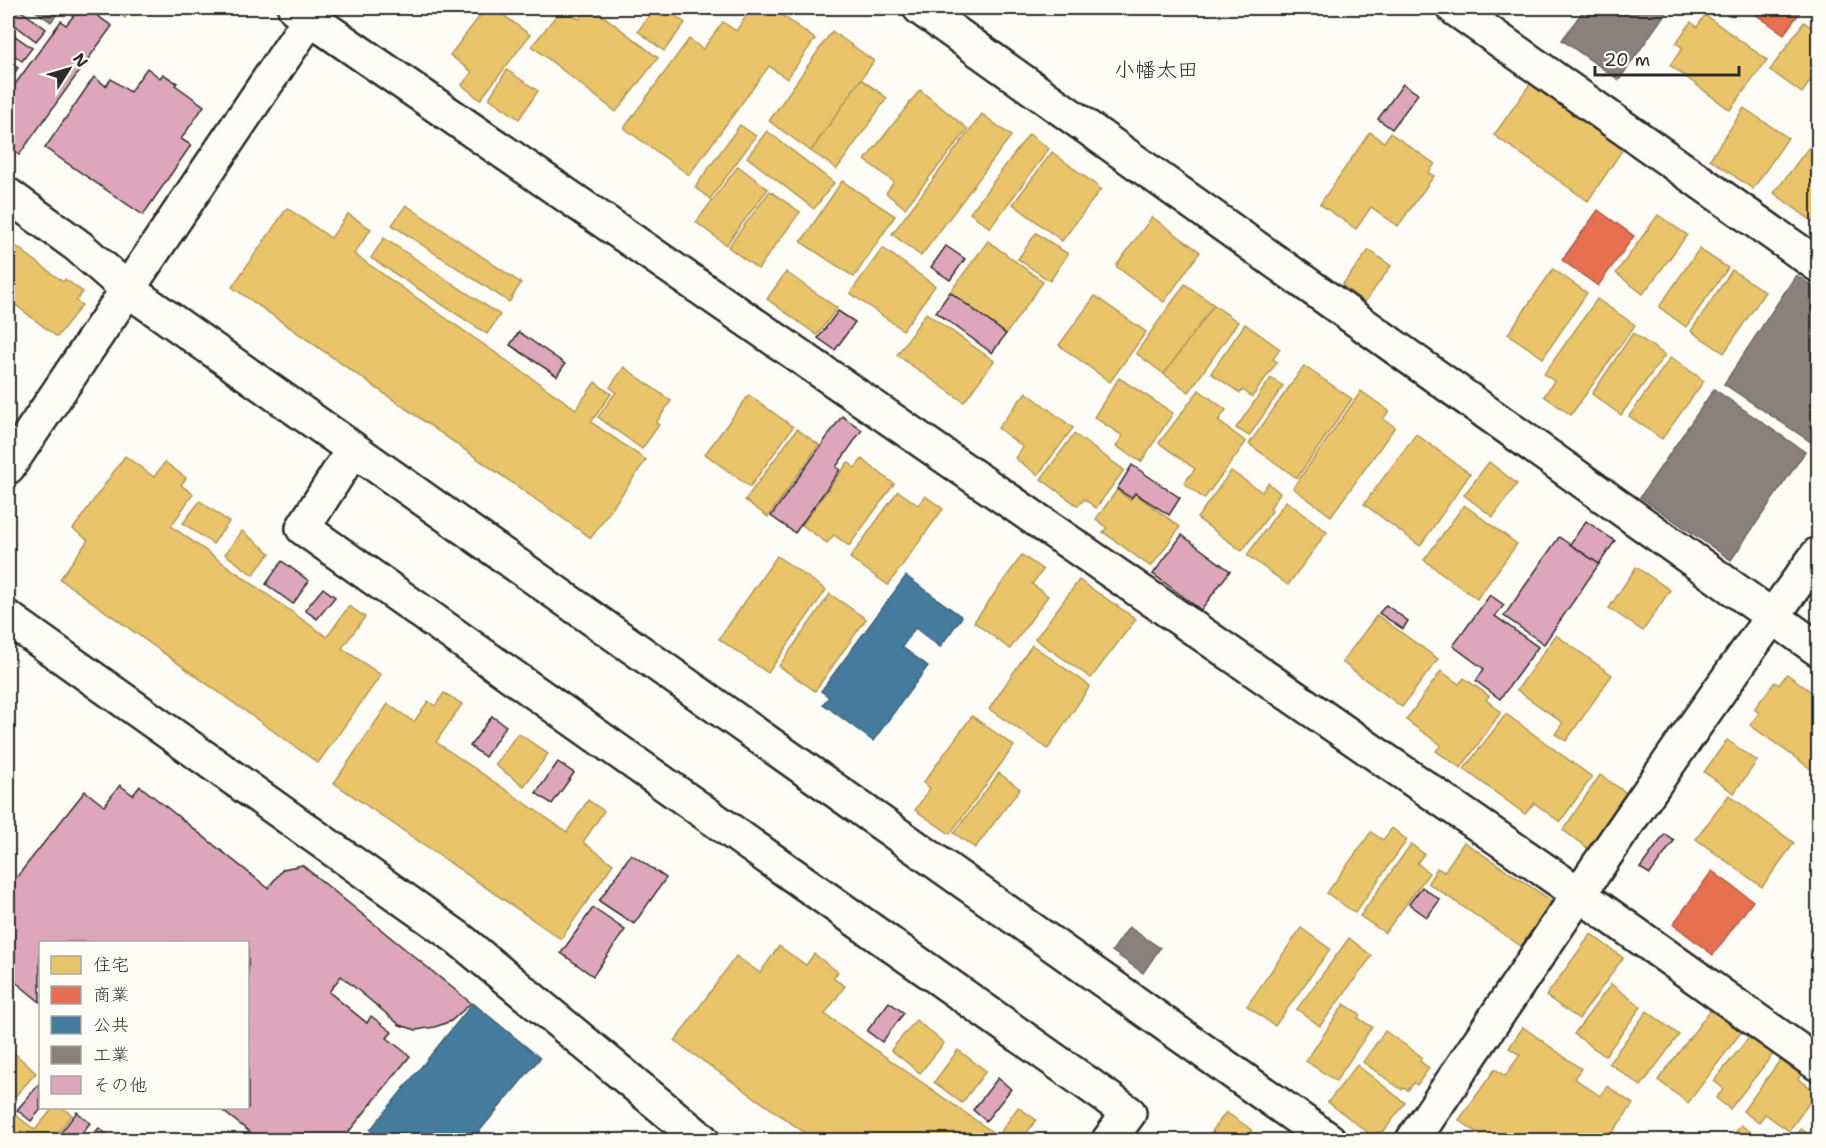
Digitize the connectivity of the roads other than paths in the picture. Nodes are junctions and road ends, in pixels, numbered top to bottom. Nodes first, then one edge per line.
1 (920, 8) edge
2 (1454, 8) edge
3 (307, 11) edge
4 (8, 195) edge
5 (1818, 265) edge
6 (127, 289) junction
7 (352, 450) junction
8 (8, 467) edge
9 (1818, 554) edge
10 (1772, 616) junction
11 (8, 618) edge
12 (1818, 649) edge
13 (1579, 894) junction
14 (1818, 1064) edge
15 (702, 1140) edge
16 (1109, 1140) edge
17 (1329, 1140) edge
18 (1413, 1140) edge

1 - 10 street
2 - 5 street
3 - 6 street
3 - 13 street
4 - 6 street
6 - 7 street
6 - 8 street
7 - 16 street
7 - 17 street
9 - 10 street
10 - 12 street
10 - 13 street
11 - 15 street
13 - 14 street
13 - 18 street

